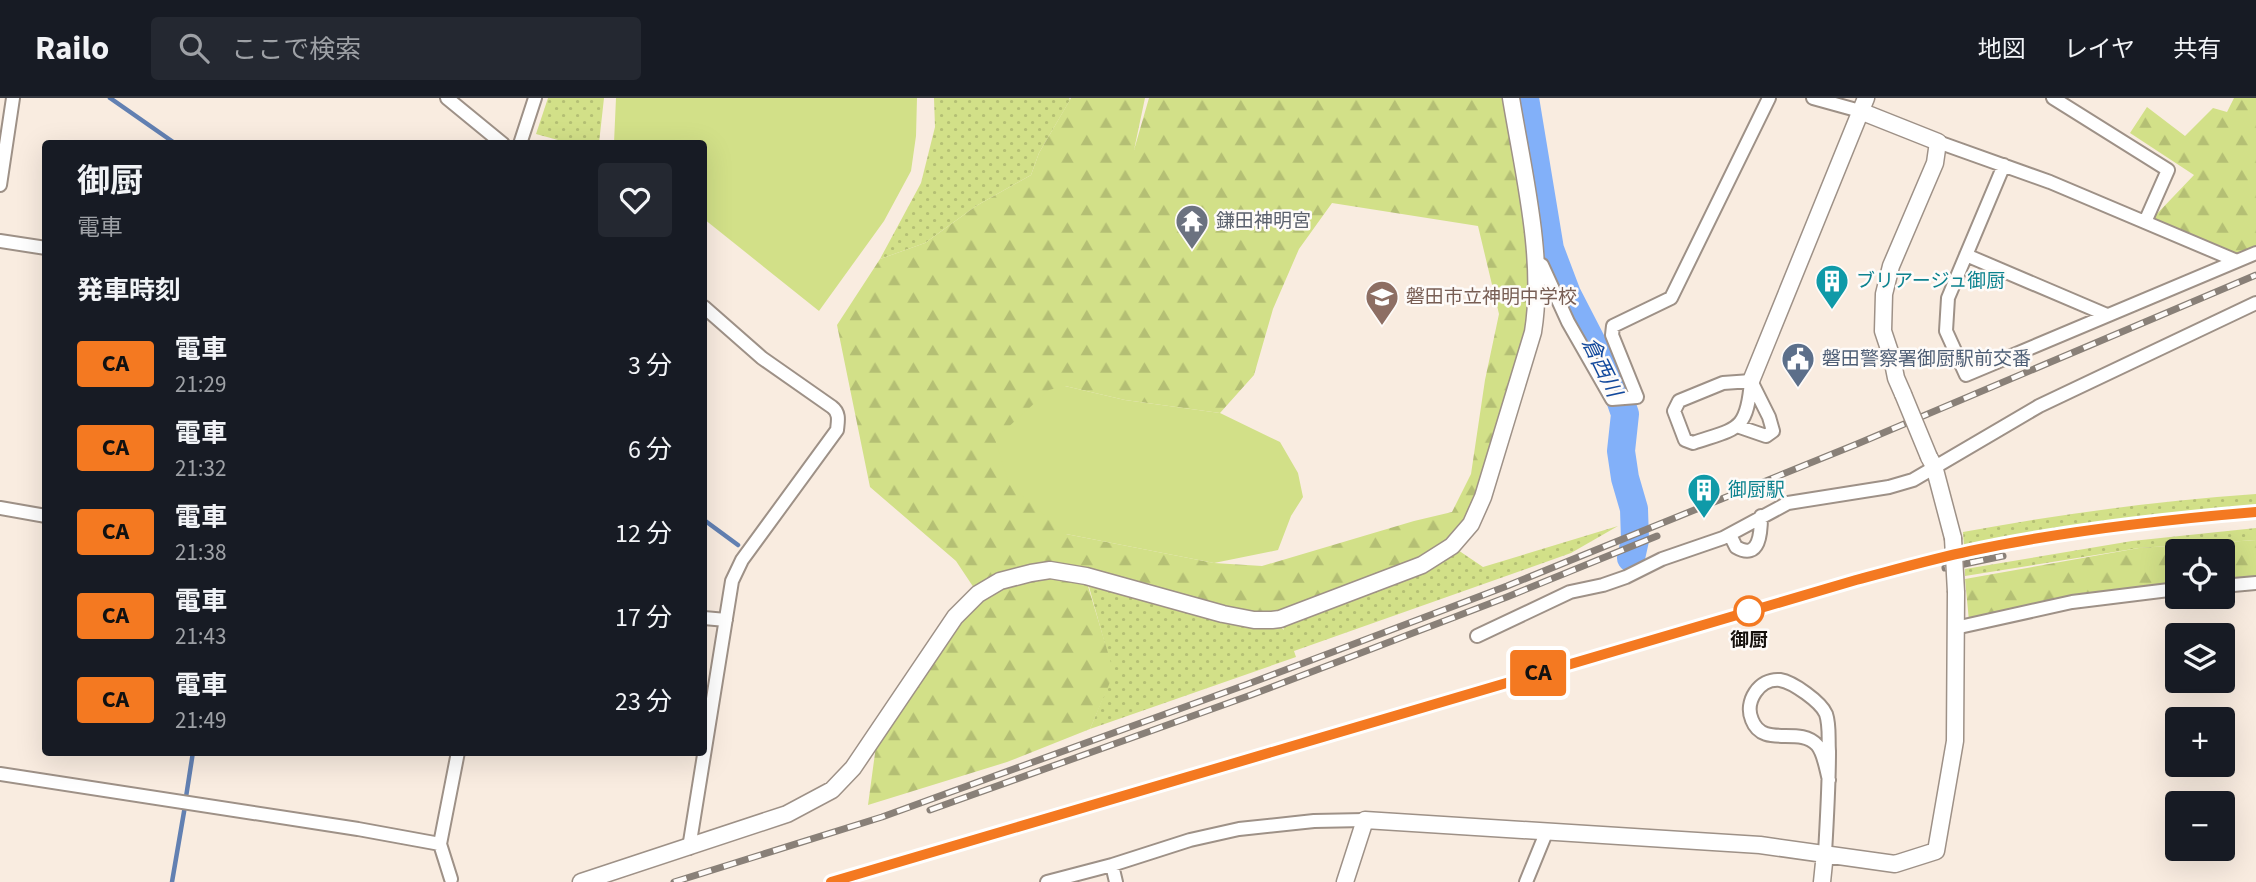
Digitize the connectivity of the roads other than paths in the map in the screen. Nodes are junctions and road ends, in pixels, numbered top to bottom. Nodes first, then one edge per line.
1 (13, 98) edge
2 (447, 98) edge
3 (535, 98) edge
4 (1511, 98) edge
5 (1769, 98) edge
6 (1813, 98) edge
7 (2053, 98) edge
8 (1863, 105) edge
9 (498, 140) edge
10 (521, 140) edge
11 (1938, 142) junction
12 (2004, 165) junction
13 (0, 185) edge
14 (2145, 222) junction
15 (0, 241) edge
16 (42, 247) edge
17 (2256, 253) edge
18 (1966, 255) junction
19 (2237, 261) junction
20 (1536, 262) junction
21 (2256, 303) edge
22 (707, 310) edge
23 (2108, 315) junction
24 (1751, 381) junction
25 (1737, 426) junction
26 (1932, 462) junction
27 (0, 508) edge
28 (42, 515) edge
29 (1761, 516) junction
30 (1730, 534) junction
31 (2256, 583) edge
32 (2235, 585) edge
33 (2165, 590) edge
34 (707, 618) edge
35 (726, 620) junction
36 (1955, 628) junction
37 (1477, 636) dead end
38 (707, 737) edge
39 (457, 756) edge
40 (704, 756) edge
41 (0, 774) edge
42 (1829, 780) junction
43 (1365, 820) junction
44 (1546, 833) junction
45 (440, 844) junction
46 (689, 848) junction
47 (1825, 853) junction
48 (1112, 865) junction
49 (451, 879) dead end
50 (580, 882) edge
51 (1047, 882) edge
52 (1116, 882) edge
53 (1345, 882) edge
54 (1526, 882) edge
55 (1822, 882) edge

1 - 13 street
2 - 9 street
3 - 10 street
4 - 20 street
5 - 20 street
6 - 8 street
7 - 14 street
8 - 11 street
8 - 24 street
11 - 12 street
11 - 26 street, bridge
12 - 14 street
12 - 18 street
14 - 19 street
15 - 16 street
17 - 19 street
18 - 23 street
18 - 23 street
19 - 23 street
20 - 46 street
21 - 26 street
22 - 35 street
24 - 25 street
24 - 25 street
24 - 25 street
26 - 29 street
26 - 36 street, bridge
27 - 28 street
29 - 30 street
29 - 30 street
30 - 37 street
31 - 32 street
33 - 36 street
34 - 35 street
35 - 38 street
36 - 47 street
39 - 45 street
40 - 46 street
41 - 45 street
42 - 42 street
42 - 47 street
43 - 44 street
43 - 48 street
43 - 53 street
44 - 47 street
44 - 54 street
45 - 49 street
46 - 50 street
47 - 55 street
48 - 51 street
48 - 52 street

